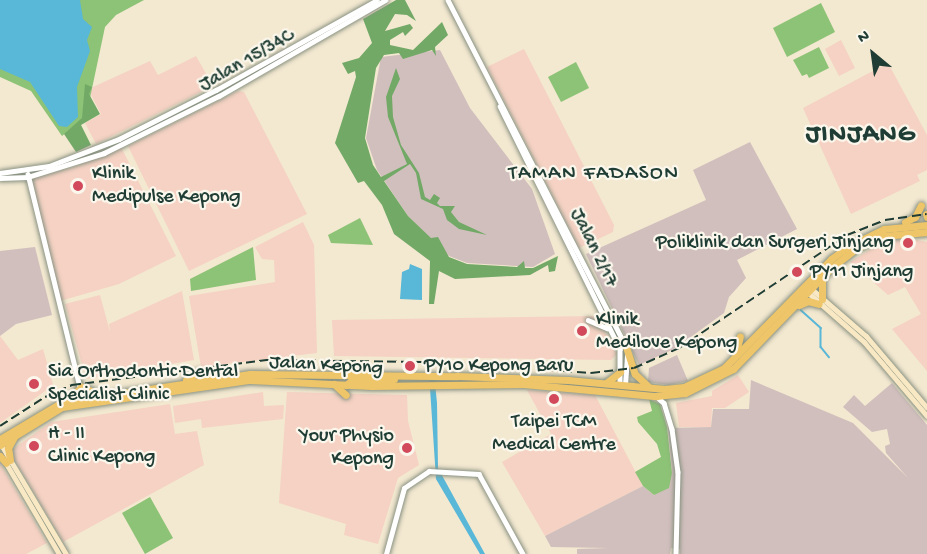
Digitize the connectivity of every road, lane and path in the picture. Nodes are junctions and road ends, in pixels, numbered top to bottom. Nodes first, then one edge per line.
1 (376, 0) edge
2 (385, 0) edge
3 (446, 0) edge
4 (120, 142) junction
5 (0, 173) edge
6 (28, 174) junction
7 (0, 178) edge
8 (921, 205) dead end
9 (927, 225) edge
10 (894, 226) junction
11 (927, 232) edge
12 (824, 276) junction
13 (807, 289) junction
14 (820, 301) junction
15 (598, 306) junction
16 (791, 311) junction
17 (588, 320) dead end
18 (598, 320) dead end
19 (611, 333) junction
20 (756, 335) junction
21 (747, 346) junction
22 (626, 347) junction
23 (730, 366) junction
24 (620, 372) junction
25 (267, 373) junction
26 (420, 376) junction
27 (223, 378) junction
28 (433, 379) junction
29 (606, 383) junction
30 (622, 386) junction
31 (81, 387) junction
32 (347, 388) junction
33 (577, 388) junction
34 (650, 388) junction
35 (151, 389) junction
36 (644, 395) junction
37 (676, 395) junction
38 (109, 396) junction
39 (656, 396) junction
40 (63, 402) junction
41 (84, 402) junction
42 (665, 408) junction
43 (927, 408) edge
44 (927, 416) edge
45 (15, 435) junction
46 (0, 443) edge
47 (0, 455) edge
48 (8, 462) junction
49 (59, 554) edge
50 (66, 554) edge
51 (386, 554) edge
52 (524, 554) edge
53 (676, 554) edge

1 - 4 street, Jalan 15/34C
2 - 4 street, Jalan 15/34C
3 - 15 street, Jalan 2/17
3 - 22 street, Jalan 2/17
4 - 6 street
5 - 6 street
6 - 7 street
6 - 31 street
8 - 10 main road
9 - 10 main road, Jalan Kepong
10 - 13 main road, Jalan Kepong
11 - 12 main road, Jalan Kepong
12 - 13 main road, Jalan Kepong
12 - 14 main road
13 - 14 main road
13 - 16 main road, Jalan Kepong
13 - 20 main road, Jalan Kepong
14 - 16 main road
14 - 43 main road
14 - 44 main road
15 - 18 street
15 - 19 street, Jalan 2/17
16 - 21 main road
16 - 23 main road, Jalan Kepong
17 - 19 street
19 - 24 street, Jalan 2/17
20 - 21 main road, Jalan Kepong
20 - 23 main road
21 - 23 main road, Jalan Kepong
22 - 30 street, Jalan 2/17
22 - 34 main road
23 - 34 main road, Jalan Kepong
23 - 37 main road, Jalan Kepong
24 - 29 main road
24 - 30 street, Jalan 2/17
25 - 26 main road, Jalan Kepong
25 - 27 main road, Jalan Kepong
25 - 32 main road
26 - 28 main road, Jalan Kepong
26 - 32 main road
27 - 35 main road, Jalan Kepong
27 - 35 main road
28 - 29 main road, Jalan Kepong
28 - 32 main road, Jalan Kepong
28 - 33 main road, Jalan Kepong
29 - 30 main road, Jalan Kepong
30 - 33 main road
30 - 34 main road, Jalan Kepong
30 - 36 main road
31 - 38 main road
31 - 40 main road
31 - 41 street
32 - 41 main road, Jalan Kepong
33 - 36 main road, Jalan Kepong
35 - 38 main road, Jalan Kepong
36 - 39 main road, Jalan Kepong
37 - 39 main road, Jalan Kepong
37 - 42 street
38 - 41 main road, Jalan Kepong
39 - 42 street
40 - 41 main road, Jalan Kepong
40 - 46 main road, Jalan Kepong
41 - 45 main road, Jalan Kepong
42 - 53 street
45 - 46 main road, Jalan Kepong
45 - 48 main road
46 - 48 main road
47 - 48 main road
48 - 49 main road
48 - 50 main road
51 - 52 street

